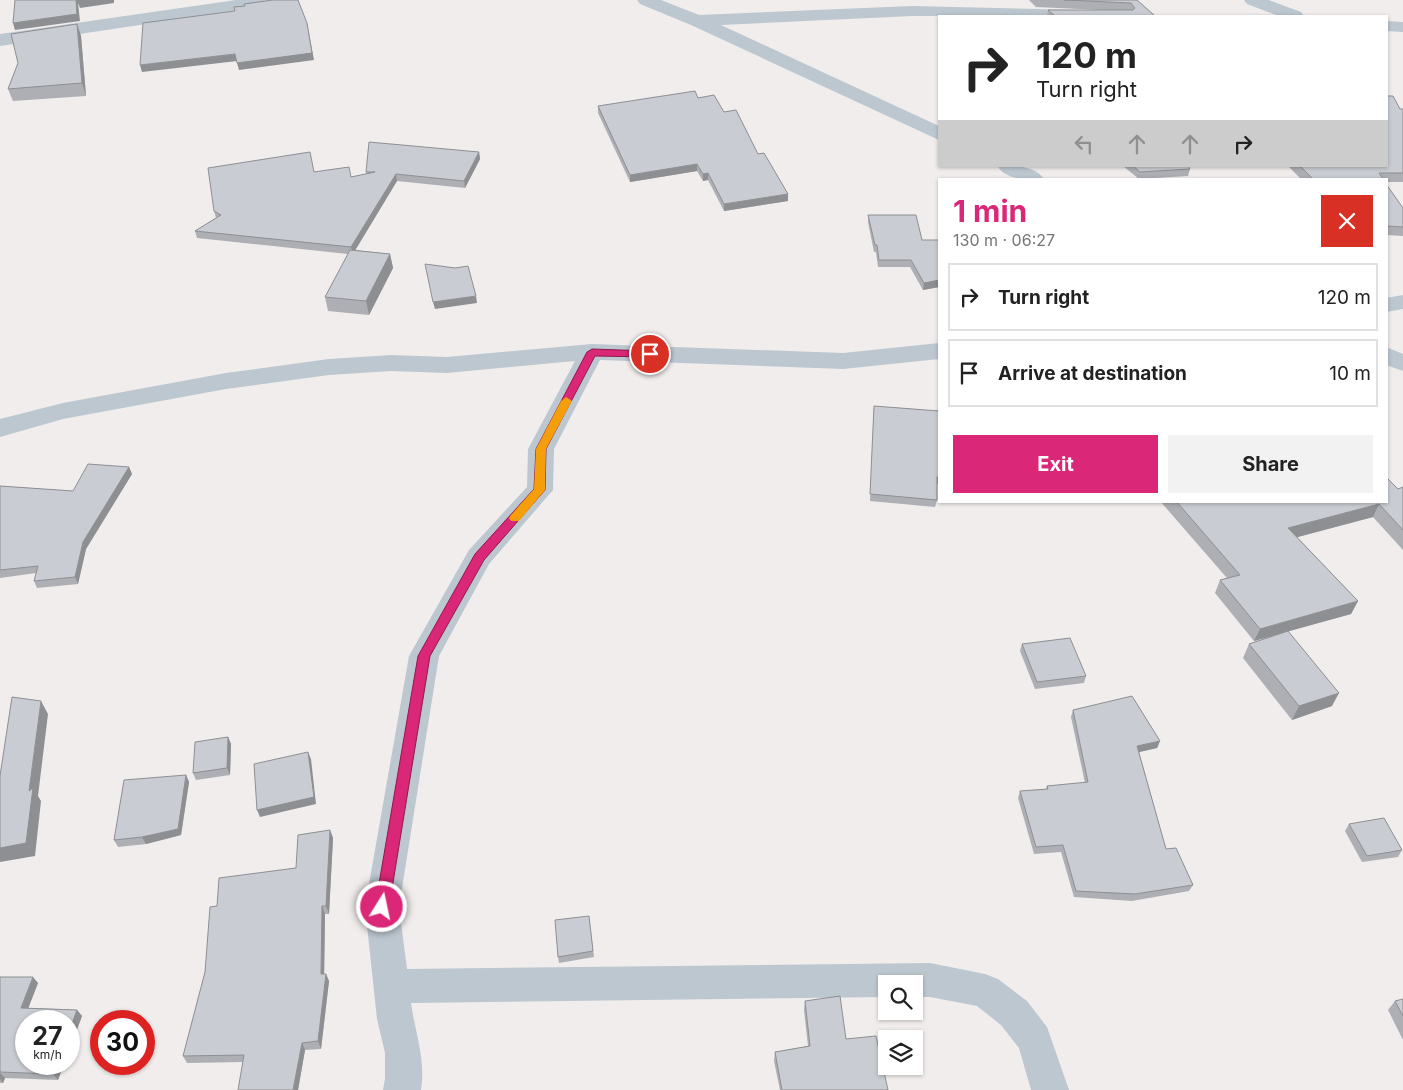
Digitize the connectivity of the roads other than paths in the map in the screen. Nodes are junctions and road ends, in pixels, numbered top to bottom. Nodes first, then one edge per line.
1 (272, 0) edge
2 (646, 0) edge
3 (992, 0) edge
4 (1253, 0) edge
5 (1004, 15) edge
6 (1292, 15) edge
7 (697, 21) junction
8 (1388, 26) edge
9 (1403, 27) edge
10 (0, 40) edge
11 (938, 134) edge
12 (1010, 167) edge
13 (1029, 174) edge
14 (1403, 302) edge
15 (1388, 305) edge
16 (938, 351) edge
17 (592, 352) junction
18 (1388, 356) edge
19 (1403, 363) edge
20 (0, 428) edge
21 (391, 986) junction
22 (402, 1090) edge
23 (1050, 1090) edge

1 - 10 street
2 - 7 street
3 - 5 street
4 - 6 street
5 - 7 street
7 - 11 street
8 - 9 street
12 - 13 street
14 - 15 street
16 - 17 street
17 - 20 street
17 - 21 street
18 - 19 street
21 - 22 street
21 - 23 street

